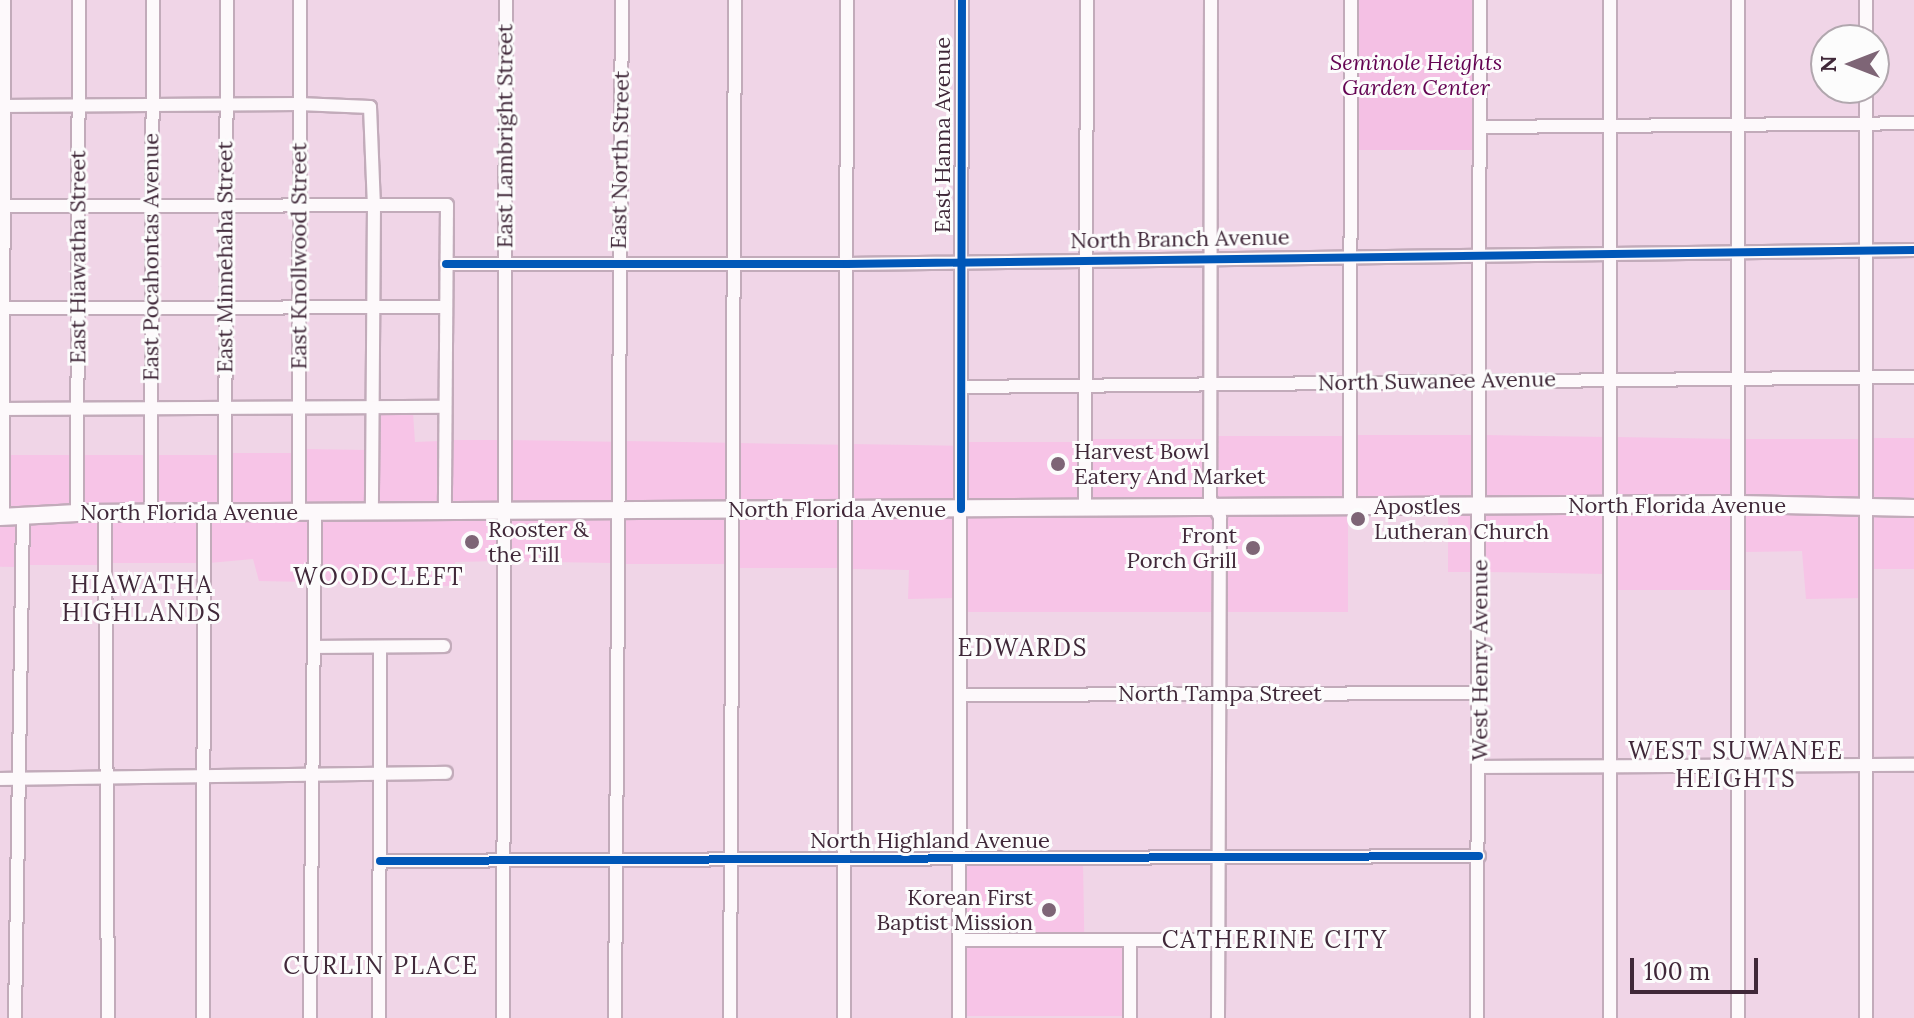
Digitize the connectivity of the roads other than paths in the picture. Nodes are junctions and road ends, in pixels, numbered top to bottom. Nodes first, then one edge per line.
1 (4, 0) edge
2 (79, 0) edge
3 (153, 0) edge
4 (227, 0) edge
5 (300, 0) edge
6 (506, 0) edge
7 (622, 0) edge
8 (735, 0) edge
9 (847, 0) edge
10 (962, 0) edge
11 (1087, 0) edge
12 (1211, 0) edge
13 (1351, 0) edge
14 (1480, 0) edge
15 (1610, 0) edge
16 (1738, 0) edge
17 (1866, 0) edge
18 (1866, 24) edge
19 (226, 104) junction
20 (299, 104) junction
21 (1866, 104) edge
22 (78, 105) junction
23 (152, 105) junction
24 (2, 106) edge
25 (1867, 123) junction
26 (1914, 123) edge
27 (1738, 124) junction
28 (1610, 126) junction
29 (1480, 127) junction
30 (226, 205) junction
31 (299, 205) junction
32 (374, 205) junction
33 (2, 206) edge
34 (78, 206) junction
35 (152, 206) junction
36 (1914, 250) edge
37 (1868, 251) junction
38 (1611, 252) junction
39 (1739, 252) junction
40 (1480, 253) junction
41 (1351, 255) junction
42 (1209, 257) junction
43 (1084, 259) junction
44 (961, 261) junction
45 (446, 264) junction
46 (619, 264) junction
47 (733, 264) junction
48 (847, 264) junction
49 (505, 265) junction
50 (373, 306) junction
51 (78, 307) junction
52 (152, 307) junction
53 (225, 307) junction
54 (299, 307) junction
55 (446, 307) junction
56 (1, 308) edge
57 (1868, 377) junction
58 (1914, 377) edge
59 (1739, 378) junction
60 (1611, 379) junction
61 (1480, 380) junction
62 (1350, 382) junction
63 (1209, 384) junction
64 (1085, 386) junction
65 (961, 387) junction
66 (445, 407) junction
67 (150, 408) junction
68 (225, 408) junction
69 (299, 408) junction
70 (373, 408) junction
71 (1, 409) edge
72 (77, 409) junction
73 (1740, 504) junction
74 (1612, 505) junction
75 (1481, 506) junction
76 (1216, 507) junction
77 (1350, 507) junction
78 (1867, 508) junction
79 (1914, 508) edge
80 (961, 509) junction
81 (1085, 509) junction
82 (732, 510) junction
83 (846, 510) junction
84 (618, 511) junction
85 (307, 512) junction
86 (445, 512) junction
87 (503, 512) junction
88 (77, 513) junction
89 (105, 513) junction
90 (204, 513) junction
91 (225, 513) junction
92 (372, 513) junction
93 (151, 514) junction
94 (23, 516) junction
95 (2, 517) edge
96 (444, 646) dead end
97 (314, 647) junction
98 (380, 648) junction
99 (1481, 693) junction
100 (1219, 694) junction
101 (960, 695) junction
102 (1739, 765) junction
103 (1868, 765) junction
104 (1914, 765) edge
105 (1611, 766) junction
106 (1480, 767) junction
107 (446, 773) dead end
108 (314, 776) junction
109 (380, 776) junction
110 (202, 777) junction
111 (19, 778) junction
112 (107, 778) junction
113 (0, 779) edge
114 (1479, 856) junction
115 (1219, 857) junction
116 (959, 859) junction
117 (504, 860) junction
118 (615, 860) junction
119 (730, 860) junction
120 (844, 860) junction
121 (380, 861) junction
122 (959, 940) junction
123 (1130, 940) junction
124 (1218, 940) junction
125 (15, 1018) edge
126 (108, 1018) edge
127 (203, 1018) edge
128 (310, 1018) edge
129 (379, 1018) edge
130 (503, 1018) edge
131 (615, 1018) edge
132 (730, 1018) edge
133 (844, 1018) edge
134 (959, 1018) edge
135 (1130, 1018) edge
136 (1218, 1018) edge
137 (1477, 1018) edge
138 (1610, 1018) edge
139 (1738, 1018) edge
140 (1866, 1018) edge

1 - 24 street
2 - 22 street, East Hiawatha Street
3 - 23 street, East Pocahontas Avenue
4 - 19 street, East Minnehaha Street
5 - 20 street, East Knollwood Street
6 - 49 street, East Lambright Street
7 - 46 street, East North Street
8 - 47 street
9 - 48 street
10 - 44 street, East Hanna Avenue
11 - 43 street
12 - 42 street
13 - 41 street
14 - 29 street, West Henry Avenue
15 - 28 street
16 - 27 street
17 - 18 street
19 - 20 street
19 - 23 street
19 - 30 street, East Minnehaha Street
20 - 31 street, East Knollwood Street
20 - 32 street
21 - 25 street
22 - 23 street
22 - 24 street
22 - 34 street, East Hiawatha Street
23 - 35 street, East Pocahontas Avenue
24 - 33 street
25 - 26 street
25 - 27 street
25 - 37 street
27 - 28 street
27 - 39 street
28 - 29 street
28 - 38 street
29 - 40 street, West Henry Avenue
30 - 31 street
30 - 35 street
30 - 53 street, East Minnehaha Street
31 - 32 street
31 - 54 street, East Knollwood Street
32 - 45 street
32 - 50 street
33 - 34 street
33 - 56 street
34 - 35 street
34 - 51 street, East Hiawatha Street
35 - 52 street, East Pocahontas Avenue
36 - 37 street, North Branch Avenue
37 - 39 street, North Branch Avenue
37 - 57 street
38 - 39 street, North Branch Avenue
38 - 40 street, North Branch Avenue
38 - 60 street
39 - 59 street
40 - 41 street, North Branch Avenue
40 - 61 street, West Henry Avenue
41 - 42 street, North Branch Avenue
41 - 62 street
42 - 43 street, North Branch Avenue
42 - 63 street
43 - 44 street, North Branch Avenue
43 - 64 street
44 - 48 street, North Branch Avenue
44 - 65 street, East Hanna Avenue
45 - 49 street, North Branch Avenue
45 - 55 street
46 - 47 street, North Branch Avenue
46 - 49 street, North Branch Avenue
46 - 84 street, East North Street
47 - 48 street, North Branch Avenue
47 - 82 street
48 - 83 street
49 - 87 street, East Lambright Street
50 - 54 street
50 - 55 street
50 - 70 street
51 - 52 street
51 - 56 street
51 - 72 street, East Hiawatha Street
52 - 53 street
52 - 67 street, East Pocahontas Avenue
53 - 54 street
53 - 68 street, East Minnehaha Street
54 - 69 street, East Knollwood Street
55 - 66 street
56 - 71 street
57 - 58 street, North Suwanee Avenue
57 - 59 street, North Suwanee Avenue
57 - 78 street
59 - 60 street, North Suwanee Avenue
59 - 73 street
60 - 61 street, North Suwanee Avenue
60 - 74 street
61 - 62 street, North Suwanee Avenue
61 - 75 street, West Henry Avenue
62 - 63 street, North Suwanee Avenue
62 - 77 street
63 - 64 street, North Suwanee Avenue
63 - 76 street
64 - 65 street, North Suwanee Avenue
64 - 81 street
65 - 80 street, East Hanna Avenue
66 - 70 street
66 - 86 street
67 - 68 street
67 - 72 street
67 - 93 street, East Pocahontas Avenue
68 - 69 street
68 - 91 street, East Minnehaha Street
69 - 70 street
69 - 85 street, East Knollwood Street
70 - 92 street
71 - 72 street
71 - 95 street
72 - 88 street, East Hiawatha Street
73 - 74 main road, North Florida Avenue
73 - 78 main road, North Florida Avenue
73 - 102 street
74 - 75 main road, North Florida Avenue
74 - 105 street
75 - 77 main road, North Florida Avenue
75 - 99 street, West Henry Avenue
76 - 77 main road, North Florida Avenue
76 - 81 main road, North Florida Avenue
76 - 100 street
78 - 79 main road, North Florida Avenue
78 - 103 street
80 - 81 main road, North Florida Avenue
80 - 83 main road, North Florida Avenue
80 - 101 street, East Hanna Avenue
82 - 83 main road, North Florida Avenue
82 - 84 main road, North Florida Avenue
82 - 119 street
83 - 120 street
84 - 87 main road, North Florida Avenue
84 - 118 street, East North Street
85 - 91 main road, North Florida Avenue
85 - 92 main road, North Florida Avenue
85 - 97 street, East Knollwood Street
86 - 87 main road, North Florida Avenue
86 - 92 main road, North Florida Avenue
87 - 117 street, East Lambright Street
88 - 89 main road, North Florida Avenue
88 - 94 main road, North Florida Avenue
89 - 93 main road, North Florida Avenue
89 - 112 street
90 - 91 main road, North Florida Avenue
90 - 93 main road, North Florida Avenue
90 - 110 street
94 - 95 main road, North Florida Avenue
94 - 111 street
96 - 98 street
97 - 98 street
97 - 108 street, East Knollwood Street
98 - 109 street
99 - 100 street, North Tampa Street
99 - 106 street, West Henry Avenue
100 - 101 street, North Tampa Street
100 - 115 street
101 - 116 street, East Hanna Avenue
102 - 103 street
102 - 105 street
102 - 139 street
103 - 104 street
103 - 140 street
105 - 106 street
105 - 138 street
106 - 114 street, West Henry Avenue
107 - 109 street
108 - 109 street
108 - 110 street
108 - 128 street, East Knollwood Street
109 - 121 street
110 - 112 street
110 - 127 street
111 - 112 street
111 - 113 street
111 - 125 street
112 - 126 street
114 - 115 street, North Highland Avenue
114 - 137 street, West Henry Avenue
115 - 116 street, North Highland Avenue
115 - 124 street
116 - 120 street, North Highland Avenue
116 - 122 street, East Hanna Avenue
117 - 118 street, North Highland Avenue
117 - 121 street, North Highland Avenue
117 - 130 street, East Lambright Street
118 - 119 street, North Highland Avenue
118 - 131 street, East North Street
119 - 120 street, North Highland Avenue
119 - 132 street
120 - 133 street
121 - 129 street
122 - 123 street
122 - 134 street, East Hanna Avenue
123 - 124 street
123 - 135 street
124 - 136 street

